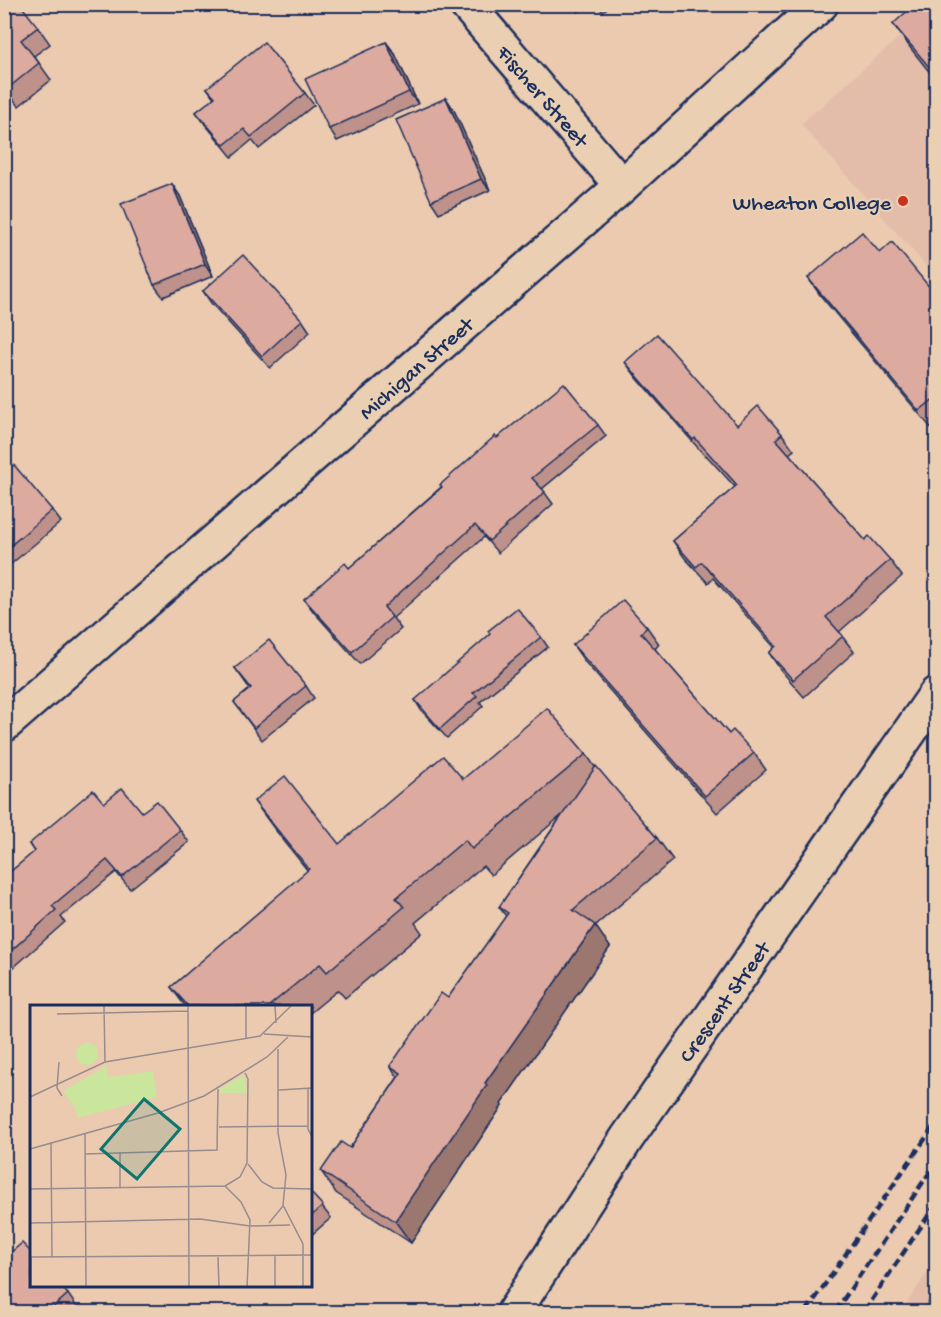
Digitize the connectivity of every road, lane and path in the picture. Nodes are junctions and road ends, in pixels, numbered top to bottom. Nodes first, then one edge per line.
1 (466, 4) edge
2 (821, 4) edge
3 (622, 186) junction
4 (936, 694) edge
5 (4, 725) edge
6 (514, 1312) edge

1 - 3 street, Fischer Street
2 - 3 street, Michigan Street
3 - 5 street, Michigan Street
4 - 6 street, Crescent Street

